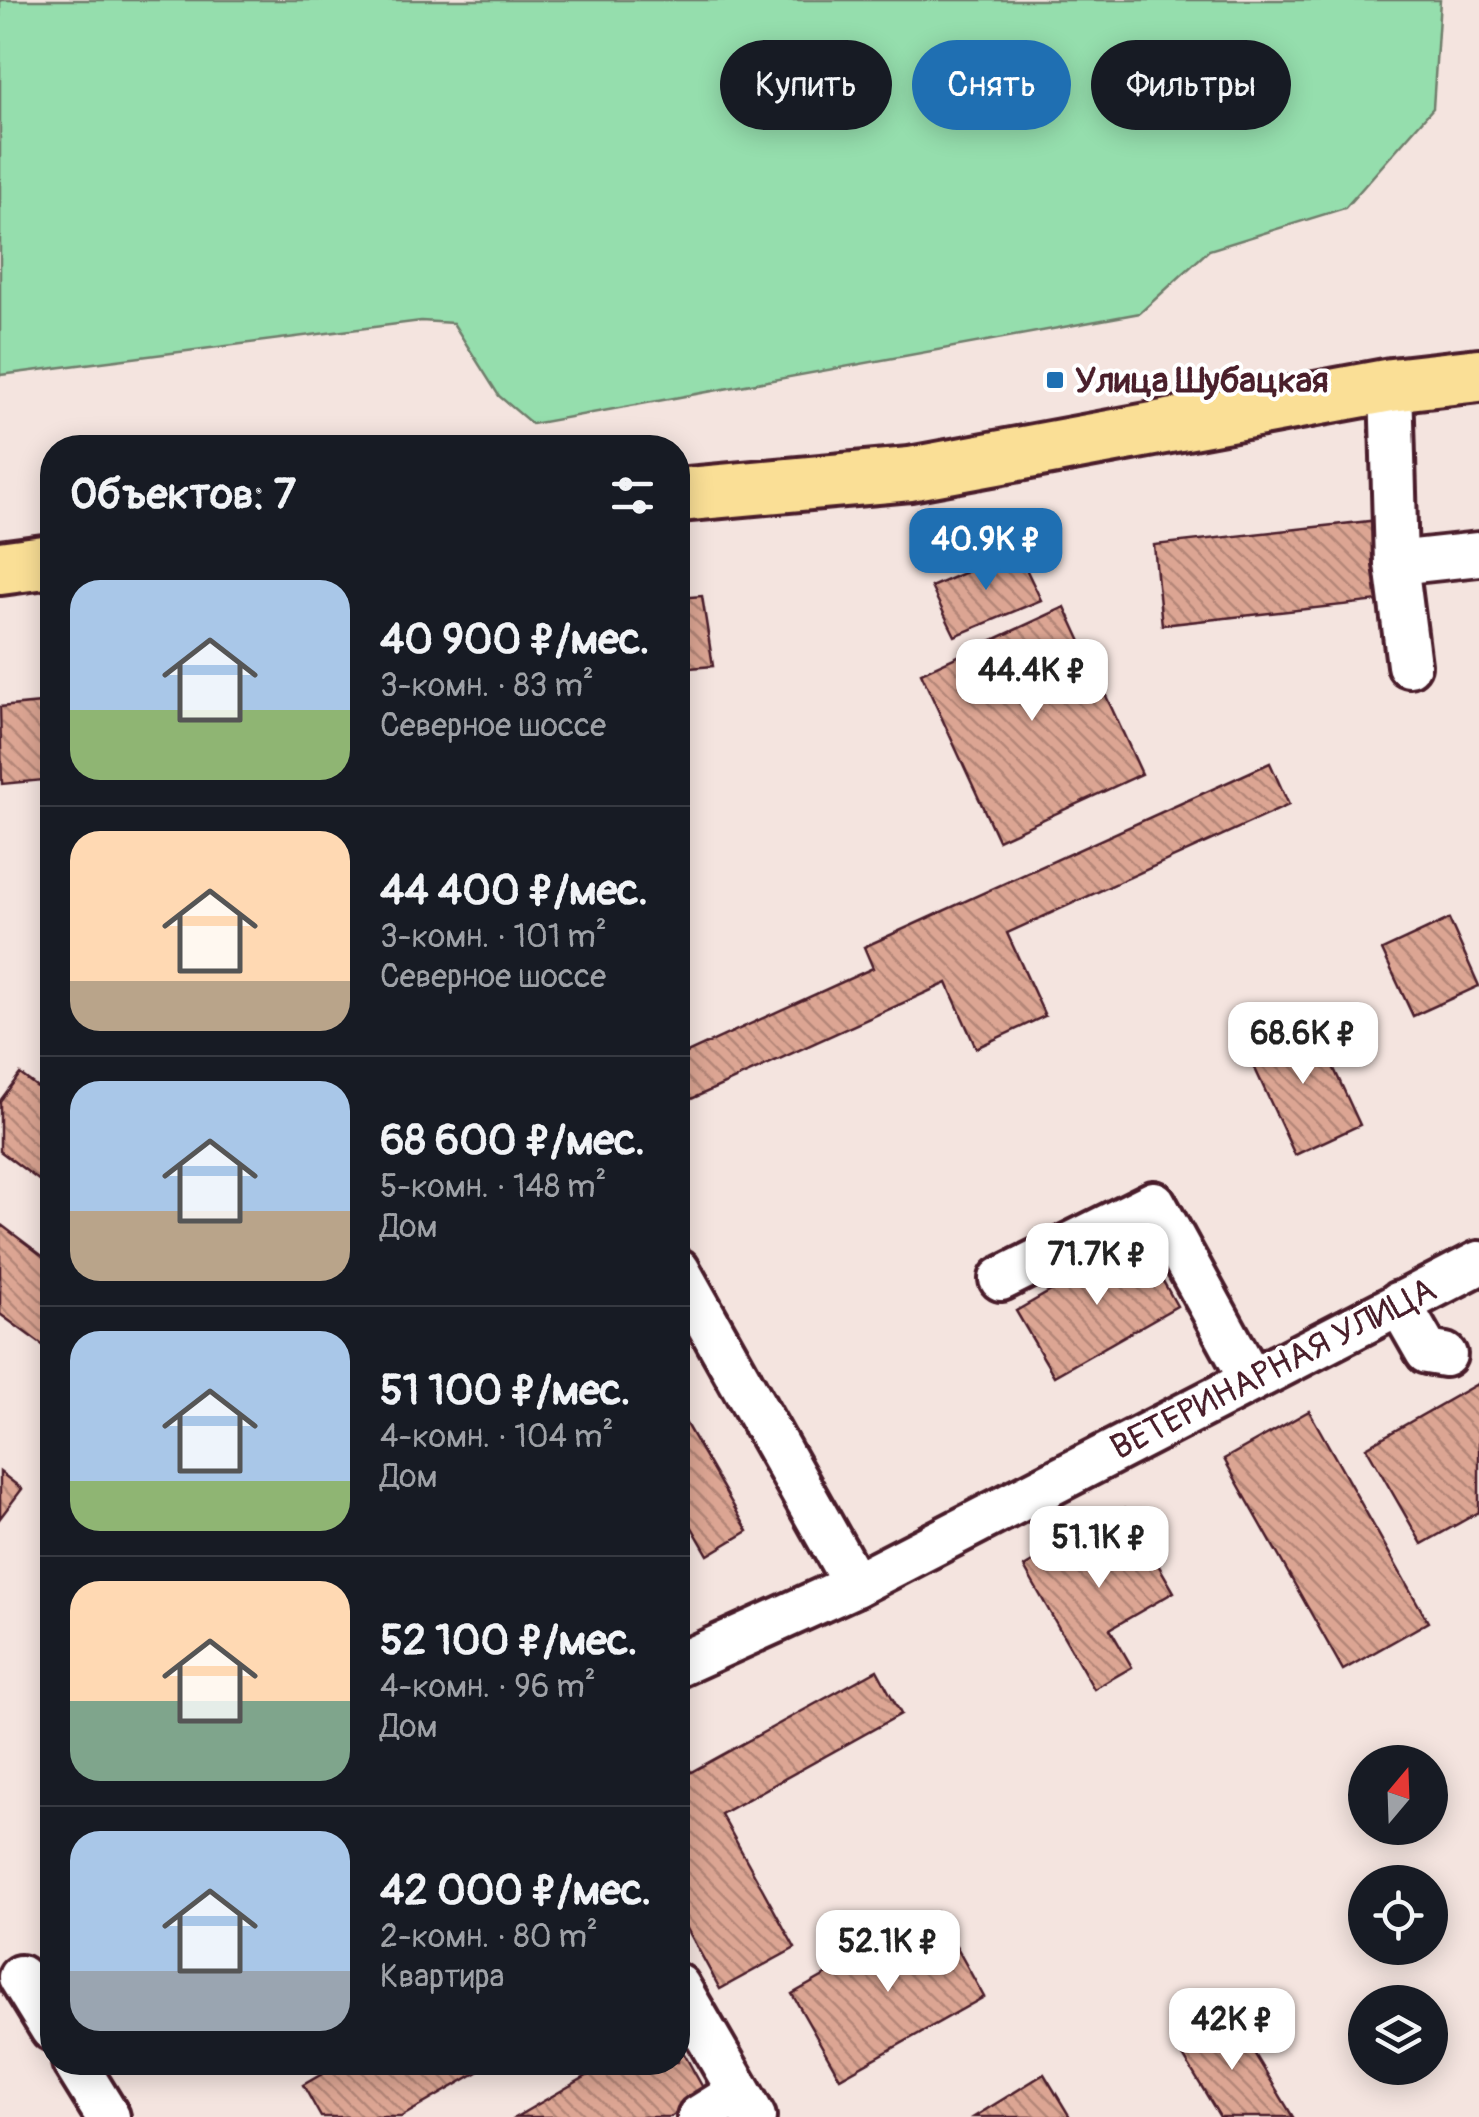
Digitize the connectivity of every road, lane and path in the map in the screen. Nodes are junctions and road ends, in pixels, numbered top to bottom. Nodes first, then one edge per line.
1 (1479, 345) edge
2 (1479, 375) edge
3 (1391, 385) junction
4 (690, 494) edge
5 (1479, 554) edge
6 (40, 563) edge
7 (1396, 563) junction
8 (0, 568) edge
9 (1408, 665) dead end
10 (1479, 1263) edge
11 (1001, 1279) dead end
12 (690, 1291) edge
13 (1399, 1303) junction
14 (1444, 1355) dead end
15 (1250, 1378) junction
16 (855, 1585) junction
17 (690, 1660) edge
18 (24, 1975) edge
19 (40, 2006) edge
20 (690, 2007) edge
21 (82, 2075) edge
22 (746, 2104) edge
23 (108, 2117) edge
24 (699, 2117) edge

1 - 3 main road
2 - 3 main road
3 - 4 main road
3 - 7 street
5 - 7 street
6 - 8 main road
7 - 9 street
10 - 13 street, ВЕТЕРИНАРНАЯ УЛИЦА
11 - 15 street
12 - 16 street
13 - 14 street
13 - 15 street, ВЕТЕРИНАРНАЯ УЛИЦА
15 - 16 street, ВЕТЕРИНАРНАЯ УЛИЦА
16 - 17 street, ВЕТЕРИНАРНАЯ УЛИЦА
18 - 19 street
20 - 22 street
21 - 23 street
22 - 24 street

